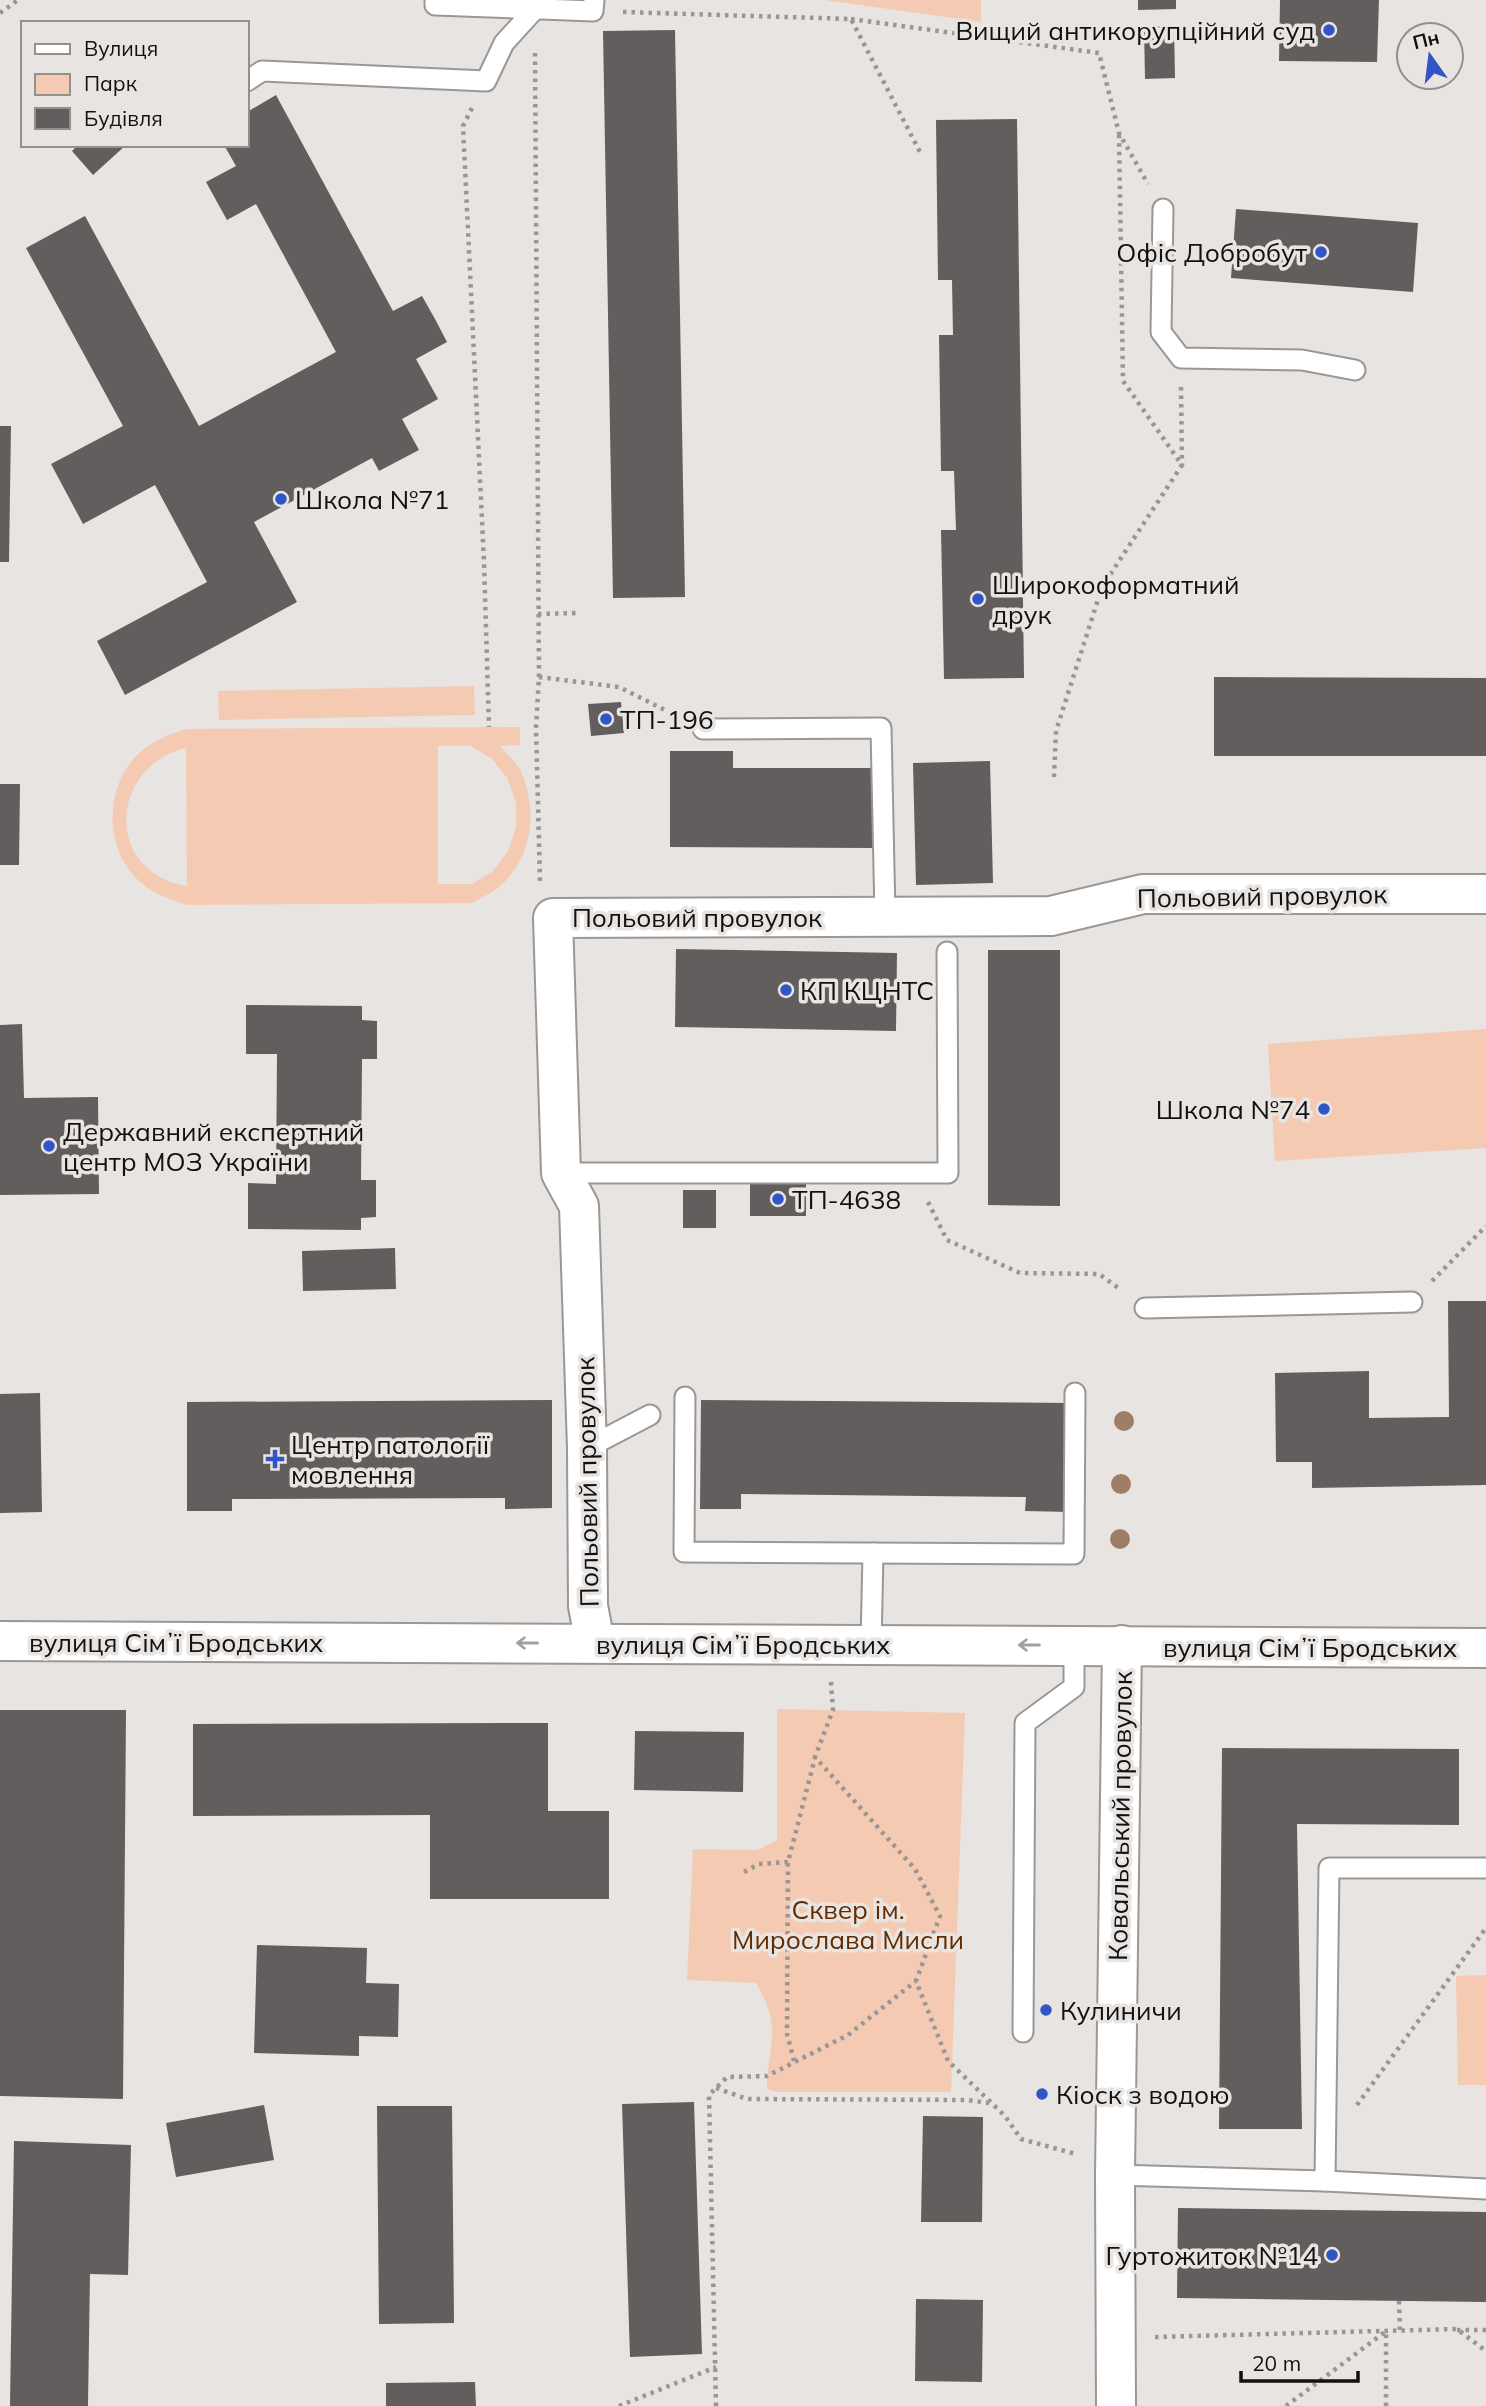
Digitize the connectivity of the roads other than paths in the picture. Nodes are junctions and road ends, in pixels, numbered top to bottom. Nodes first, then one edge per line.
1 (435, 0) edge
2 (594, 6) edge
3 (534, 10) junction
4 (248, 80) edge
5 (1163, 209) road end
6 (1355, 370) dead end
7 (703, 729) road end
8 (1486, 894) edge
9 (885, 916) junction
10 (947, 952) dead end
11 (561, 1173) junction
12 (1412, 1301) road end
13 (1145, 1308) road end
14 (1076, 1393) dead end
15 (685, 1397) dead end
16 (650, 1415) dead end
17 (587, 1448) junction
18 (873, 1553) junction
19 (0, 1641) edge
20 (595, 1643) junction
21 (872, 1645) junction
22 (1074, 1645) junction
23 (1122, 1646) junction
24 (1486, 1648) edge
25 (1486, 1868) edge
26 (1023, 2032) dead end
27 (1115, 2175) junction
28 (1325, 2181) junction
29 (1486, 2189) edge
30 (1116, 2406) edge

1 - 3 lane
2 - 3 lane
3 - 4 lane
5 - 6 lane
7 - 9 lane
8 - 9 street, Польовий провулок
9 - 11 street, Польовий провулок
10 - 11 lane
11 - 17 street, Польовий провулок
12 - 13 lane
14 - 18 lane
15 - 18 lane
16 - 17 lane
17 - 20 street, Польовий провулок
18 - 21 lane
20 -> 19 street, вулиця Сімʼї Бродських
20 - 21 street, вулиця Сімʼї Бродських
22 -> 21 street, вулиця Сімʼї Бродських
22 - 23 street, вулиця Сімʼї Бродських
22 - 26 lane
23 - 24 street, вулиця Сімʼї Бродських
23 - 27 street, Ковальський провулок
25 - 28 lane
27 - 28 lane
27 - 30 street, Ковальський провулок
28 - 29 lane

